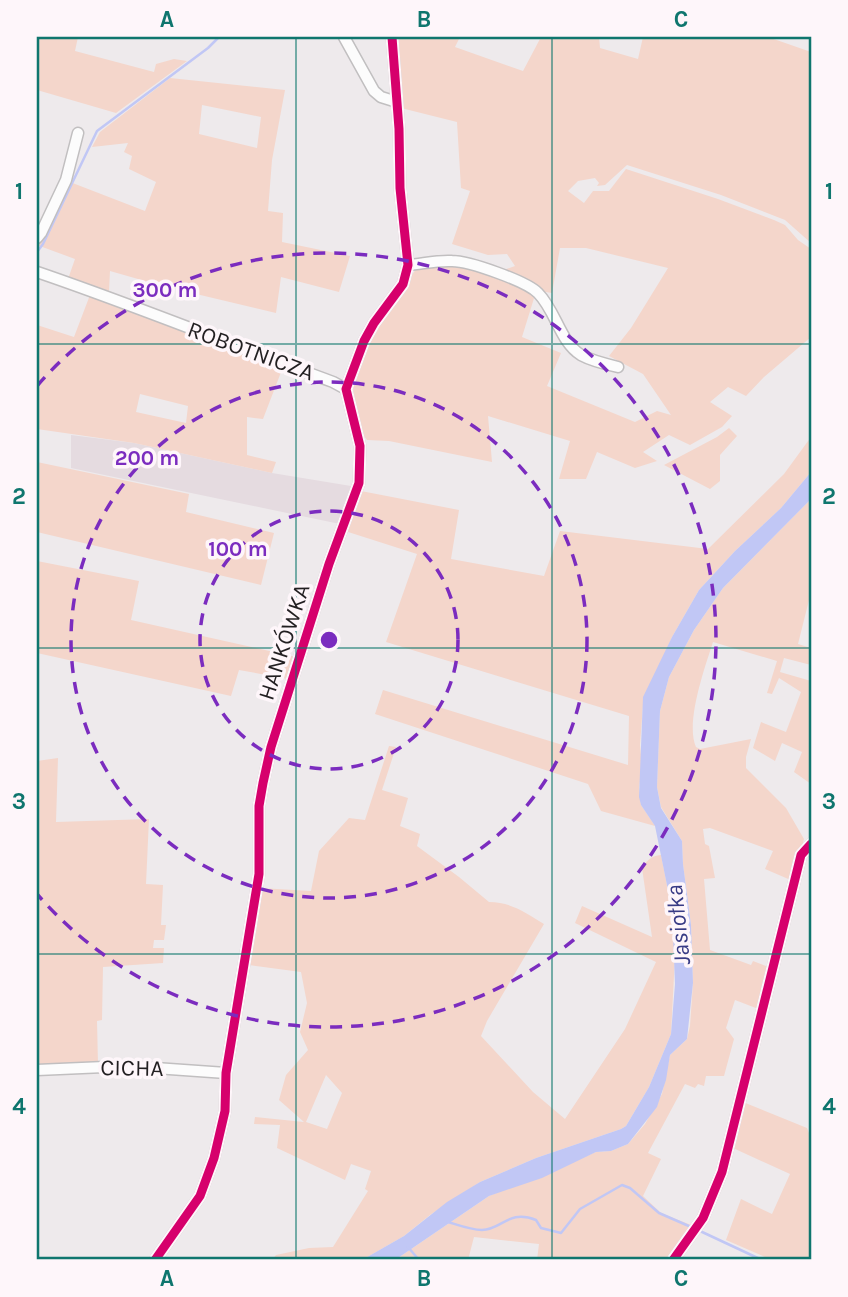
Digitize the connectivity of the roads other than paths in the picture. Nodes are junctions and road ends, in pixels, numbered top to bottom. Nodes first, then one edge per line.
1 (344, 37) edge
2 (392, 37) edge
3 (397, 102) junction
4 (78, 133) dead end
5 (37, 238) edge
6 (408, 265) junction
7 (37, 272) edge
8 (618, 367) dead end
9 (346, 389) junction
10 (811, 844) edge
11 (37, 1070) edge
12 (226, 1073) junction
13 (155, 1260) edge
14 (673, 1260) edge

1 - 3 street
2 - 3 street
3 - 6 street
4 - 5 street
6 - 8 street
6 - 9 street
7 - 9 street, ROBOTNICZA
9 - 12 street, HANKÓWKA
10 - 14 street
11 - 12 street, CICHA
12 - 13 street, HANKÓWKA

